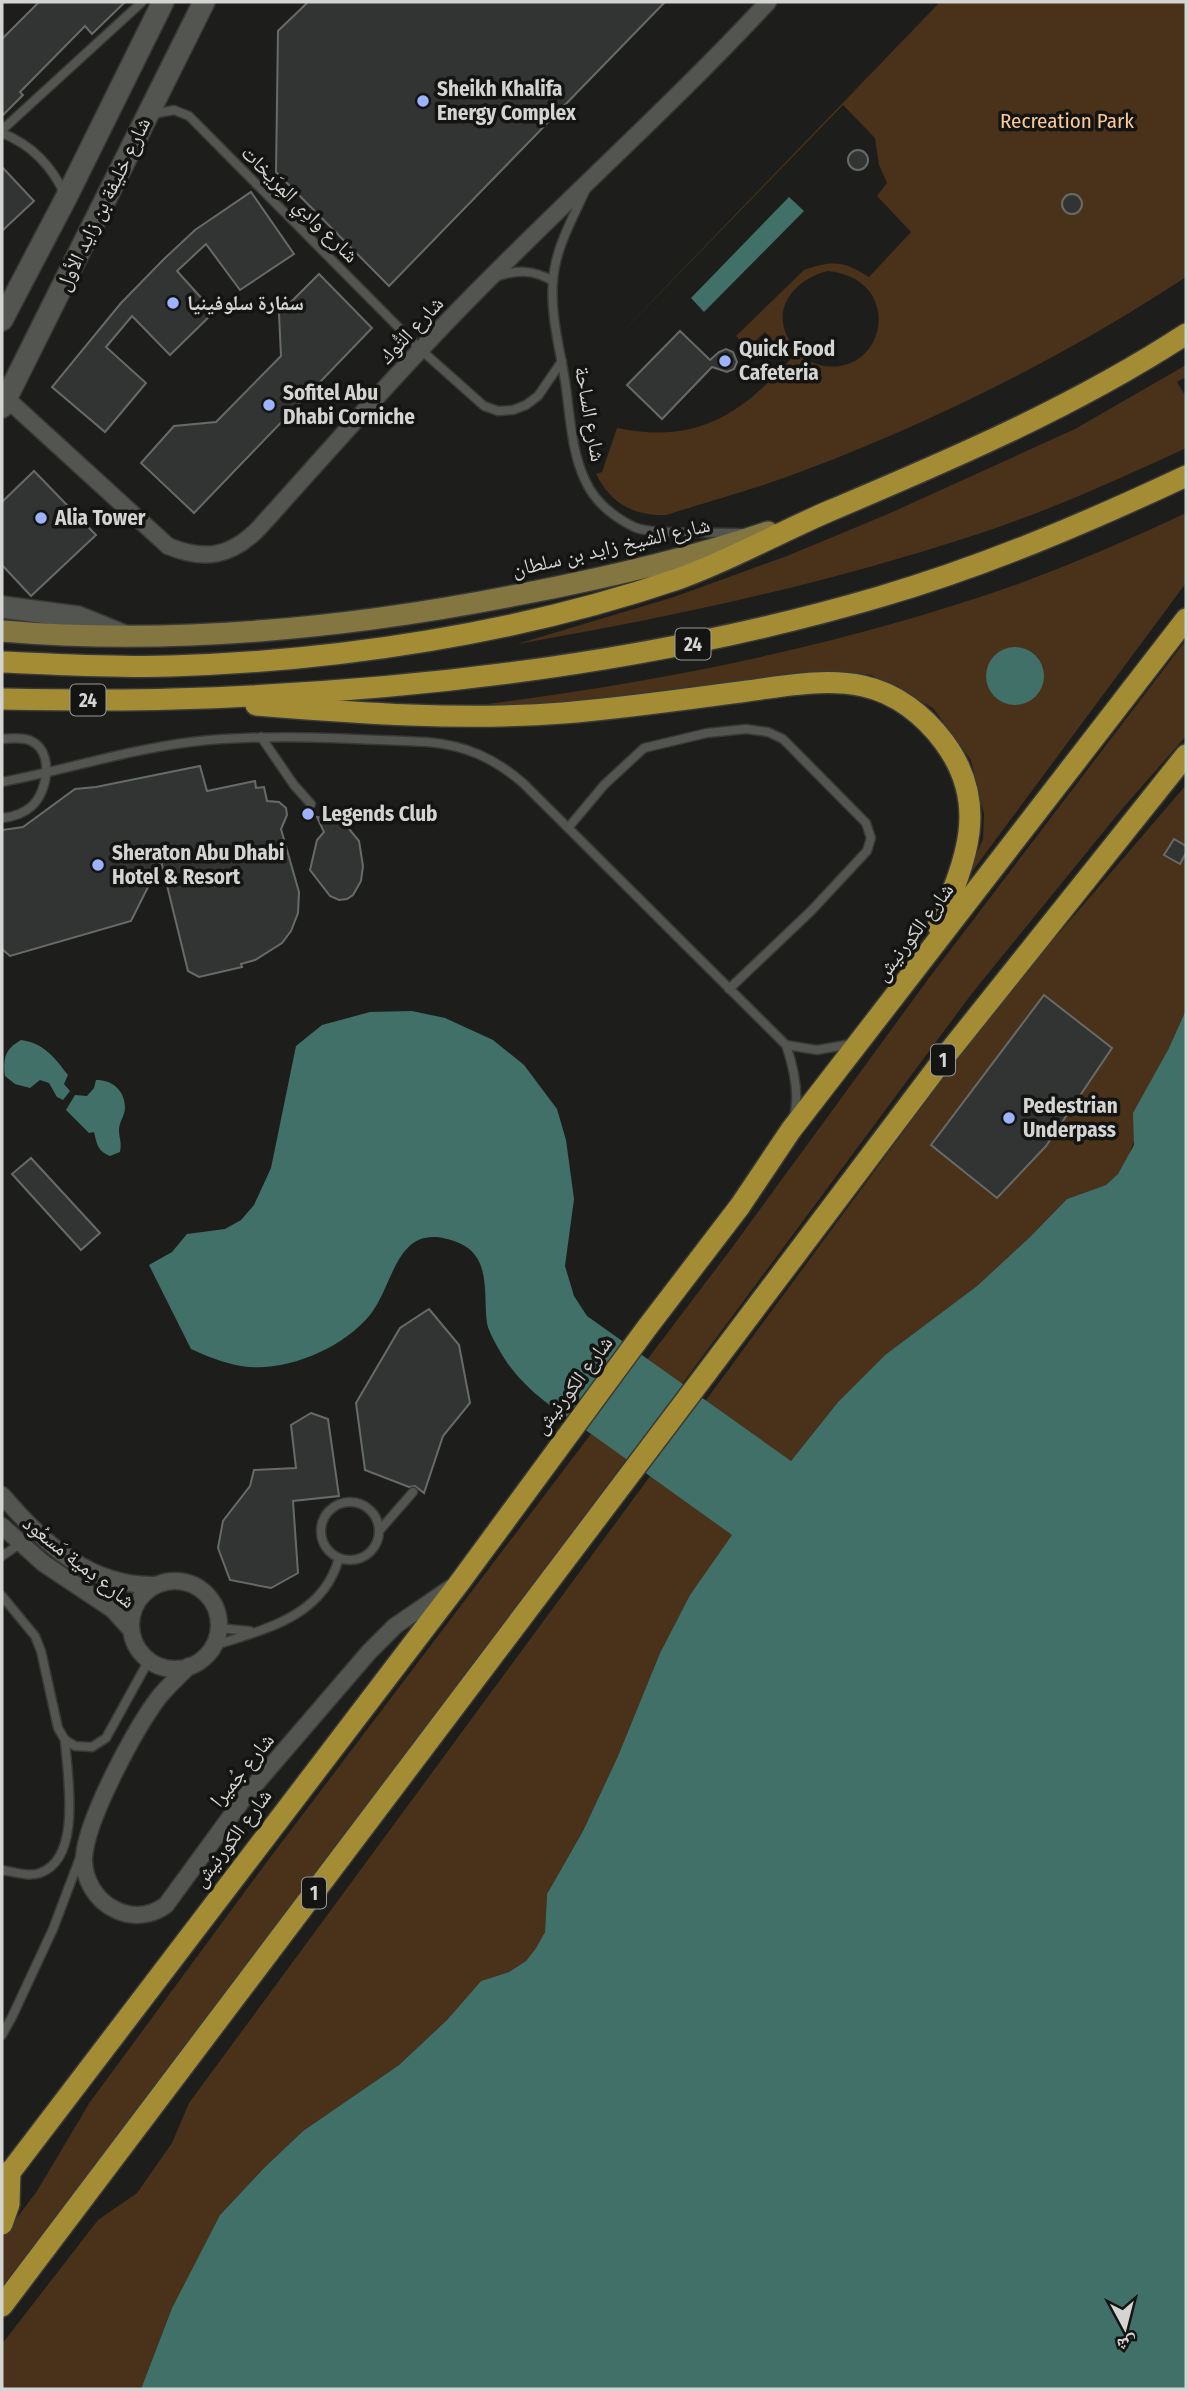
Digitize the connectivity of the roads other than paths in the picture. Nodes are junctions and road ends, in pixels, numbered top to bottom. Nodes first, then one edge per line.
1 (142, 2) edge
2 (163, 2) edge
3 (204, 2) edge
4 (768, 2) edge
5 (145, 119) junction
6 (2, 131) edge
7 (590, 180) junction
8 (66, 198) junction
9 (552, 281) junction
10 (486, 282) junction
11 (2, 320) edge
12 (1186, 334) edge
13 (420, 349) junction
14 (562, 361) junction
15 (4, 403) edge
16 (1186, 476) edge
17 (823, 514) junction
18 (764, 534) junction
19 (2, 607) edge
20 (1186, 619) edge
21 (2, 631) edge
22 (127, 637) junction
23 (2, 662) edge
24 (2, 699) edge
25 (174, 699) junction
26 (261, 737) junction
27 (2, 739) edge
28 (1186, 755) edge
29 (47, 773) junction
30 (2, 782) edge
31 (311, 804) dead end
32 (2, 818) edge
33 (568, 828) junction
34 (926, 955) junction
35 (729, 989) junction
36 (863, 1039) junction
37 (786, 1045) junction
38 (791, 1130) junction
39 (413, 1492) dead end
40 (2, 1495) edge
41 (2, 1526) edge
42 (379, 1531) junction
43 (20, 1544) junction
44 (2, 1556) edge
45 (339, 1558) junction
46 (460, 1581) junction
47 (156, 1585) junction
48 (2, 1596) edge
49 (218, 1628) junction
50 (131, 1630) junction
51 (256, 1632) junction
52 (213, 1646) junction
53 (149, 1660) junction
54 (189, 1666) junction
55 (65, 1740) junction
56 (86, 1843) junction
57 (2, 1870) edge
58 (2, 2035) edge
59 (6, 2177) edge
60 (2, 2224) edge
61 (2, 2306) edge

1 - 6 lane
2 - 8 main road, شارع خليفة بن زايد الأول
3 - 5 main road, شارع خليفة بن زايد الأول
4 - 7 street, شارع التُّوك
5 - 13 lane, شارع وادِي المِرَيخات
5 - 15 main road, شارع خليفة بن زايد الأول
6 - 8 lane
7 - 9 lane, شارع الساحة
7 - 10 street, شارع التُّوك
8 - 11 main road, شارع خليفة بن زايد الأول
9 - 10 lane
9 - 14 lane, شارع الساحة
10 - 13 street, شارع التُّوك
12 - 17 highway, شارع الشيخ زايد بن سلطان
13 - 14 lane
13 - 15 street, شارع التُّوك
14 - 18 lane, شارع الساحة
16 - 25 highway, 24
17 - 18 main road, شارع الشيخ زايد بن سلطان
17 - 23 highway
18 - 22 main road, شارع الشيخ زايد بن سلطان
19 - 22 main road
20 - 34 highway, شارع الكورنيش
21 - 22 main road, شارع الشيخ زايد بن سلطان
24 - 25 highway, 24
25 - 34 highway
26 - 29 lane
26 - 31 lane
26 - 33 lane
27 - 29 lane
28 - 61 highway, 1
29 - 30 lane
29 - 32 lane
33 - 35 lane
33 - 35 lane
34 - 36 highway, شارع الكورنيش
35 - 37 lane
36 - 37 lane
36 - 38 highway, شارع الكورنيش
37 - 38 lane
38 - 46 highway, شارع الكورنيش
39 - 42 lane
40 - 47 street, شارع دِمية مَسعُود
41 - 43 street, شارع دِمية مَسعُود
42 - 45 lane
42 - 45 lane
43 - 44 lane
43 - 50 street, شارع دِمية مَسعُود
45 - 51 lane
46 - 56 street, شارع جُميرا
46 - 59 highway, شارع الكورنيش
47 - 49 street
47 - 50 street
48 - 55 lane
49 - 51 lane
49 - 52 street
50 - 53 street
51 - 52 lane
52 - 54 street
53 - 54 street
53 - 55 lane
54 - 56 street, شارع جُميرا
55 - 57 lane
56 - 58 lane, شارع جُميرا
59 - 60 highway

